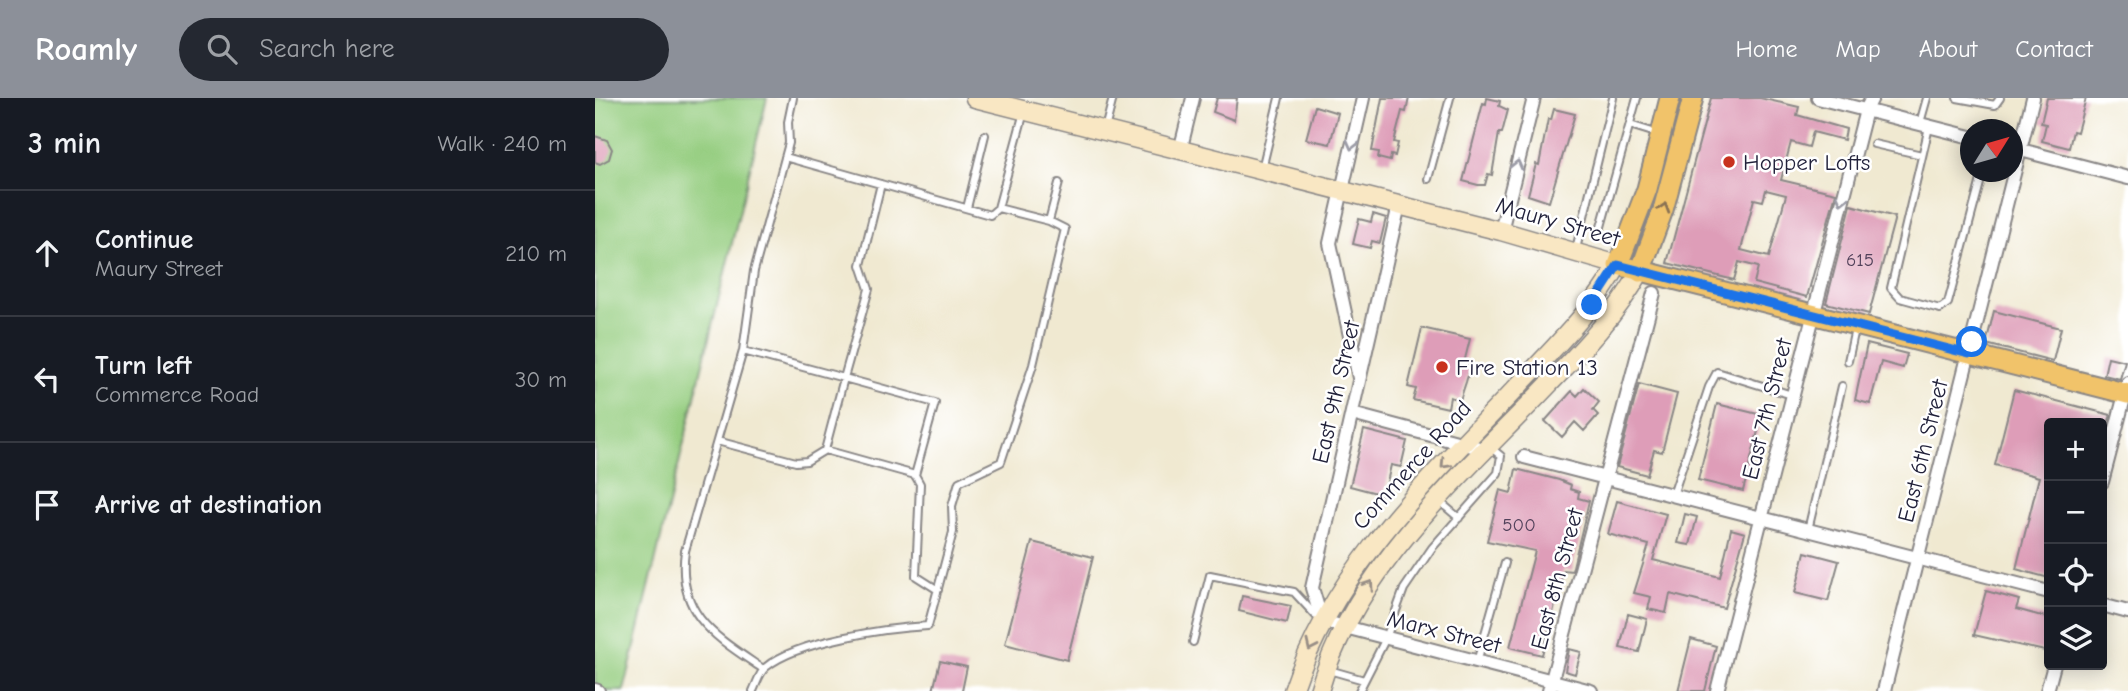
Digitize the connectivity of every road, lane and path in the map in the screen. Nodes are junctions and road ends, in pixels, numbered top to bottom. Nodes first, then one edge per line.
1 (793, 98) edge
2 (975, 98) edge
3 (1113, 98) edge
4 (1193, 98) edge
5 (1279, 98) edge
6 (1363, 98) edge
7 (1451, 98) edge
8 (1534, 98) edge
9 (1613, 98) edge
10 (1637, 98) edge
11 (1670, 98) edge
12 (1693, 98) edge
13 (1818, 98) edge
14 (1872, 98) edge
15 (1927, 98) edge
16 (1957, 98) edge
17 (2000, 98) edge
18 (2033, 98) edge
19 (1025, 104) edge
20 (1865, 110) junction
21 (1630, 125) junction
22 (1924, 125) junction
23 (2023, 128) edge
24 (1105, 129) junction
25 (1960, 134) edge
26 (985, 135) dead end
27 (1661, 135) junction
28 (1874, 144) dead end
29 (1180, 151) junction
30 (2023, 151) edge
31 (1922, 155) junction
32 (785, 157) junction
33 (1261, 171) junction
34 (2128, 178) edge
35 (1428, 179) dead end
36 (1980, 182) edge
37 (2008, 182) edge
38 (1059, 183) dead end
39 (881, 184) junction
40 (1341, 192) junction
41 (1399, 205) junction
42 (967, 208) junction
43 (998, 208) junction
44 (1049, 221) junction
45 (1501, 231) junction
46 (1599, 234) dead end
47 (1575, 253) junction
48 (1618, 265) junction
49 (1640, 272) junction
50 (1654, 293) dead end
51 (1813, 314) junction
52 (1856, 325) junction
53 (743, 351) junction
54 (1969, 354) junction
55 (1848, 361) dead end
56 (845, 378) junction
57 (1360, 382) junction
58 (1842, 386) dead end
59 (2127, 390) edge
60 (1792, 395) junction
61 (1508, 397) junction
62 (1524, 412) junction
63 (1352, 414) junction
64 (717, 441) junction
65 (1464, 443) junction
66 (1489, 448) junction
67 (825, 450) junction
68 (1524, 457) dead end
69 (915, 475) junction
70 (1606, 478) junction
71 (2102, 481) edge
72 (1673, 495) junction
73 (1439, 501) junction
74 (1761, 517) junction
75 (1459, 518) junction
76 (1808, 530) junction
77 (1919, 558) junction
78 (1505, 564) dead end
79 (938, 590) junction
80 (2044, 591) edge
81 (2107, 606) edge
82 (2128, 612) edge
83 (1322, 621) junction
84 (1344, 628) junction
85 (1385, 638) junction
86 (1193, 642) dead end
87 (1477, 662) junction
88 (763, 669) junction
89 (1326, 669) junction
90 (2053, 670) edge
91 (1364, 680) junction
92 (1550, 686) edge
93 (753, 691) edge
94 (1293, 691) edge
95 (1319, 691) edge
96 (1359, 691) edge
97 (1591, 691) edge
98 (1717, 691) edge
99 (1884, 691) edge
100 (2047, 691) edge

1 - 32 lane
2 - 19 main road, Maury Street
3 - 24 lane
4 - 29 street
5 - 33 lane
6 -> 40 street
7 - 35 lane
45 -> 8 street
9 - 47 lane
10 - 21 lane
11 - 27 main road, Commerce Road
49 -> 12 main road, Commerce Road
13 - 20 street
14 - 20 street, East 7th Street
15 - 22 lane
16 - 17 lane
18 - 23 street, East 6th Street
19 - 24 main road, Maury Street
19 - 43 lane
20 - 22 street
20 -> 51 street, East 7th Street
21 - 27 lane
21 - 46 lane
22 - 25 street
22 - 31 lane
24 - 29 main road, Maury Street
26 - 42 lane
27 - 48 main road, Commerce Road
28 - 31 lane
29 - 33 main road, Maury Street
30 - 34 street
31 - 36 lane
32 - 39 lane
32 - 53 lane
33 - 40 main road, Maury Street
37 - 54 street, East 6th Street
38 - 44 lane
39 - 42 lane
39 - 56 lane
40 - 41 main road, Maury Street
40 - 57 street
41 - 45 main road, Maury Street
41 - 57 street, East 9th Street
42 - 43 lane
43 - 44 lane
44 - 79 lane
45 - 47 main road, Maury Street
47 - 48 main road, Maury Street
48 - 49 main road, Maury Street
48 - 61 main road, Commerce Road
49 - 51 main road, Maury Street
49 - 62 main road, Commerce Road
50 - 70 street, East 8th Street
51 - 52 main road, Maury Street
51 - 60 street, East 7th Street
52 - 54 main road, Maury Street
52 - 55 lane
53 - 56 lane
53 - 64 lane
54 - 59 main road, Maury Street
54 - 77 street, East 6th Street
56 - 67 lane
56 - 69 lane
57 - 63 street, East 9th Street
58 - 76 lane
59 - 71 street
60 - 72 lane
60 - 74 street, East 7th Street
61 - 62 lane
61 - 65 main road, Commerce Road
62 - 66 main road, Commerce Road
63 - 65 street
63 - 83 street, East 9th Street
64 - 67 lane
64 - 88 lane
65 - 66 street
65 -> 83 main road, Commerce Road
66 - 73 main road, Commerce Road
66 - 75 lane
67 - 69 lane
68 - 70 street
69 - 79 lane
70 - 72 street
70 - 92 street, East 8th Street
72 - 74 street
73 - 75 lane
84 -> 73 main road, Commerce Road
74 - 76 street
74 - 98 street, East 7th Street
75 - 85 lane
76 - 77 street
77 - 80 street
77 - 99 street, East 6th Street
78 - 87 lane
79 - 88 lane
81 - 82 street
83 - 84 street, Marx Street
83 - 86 lane
83 -> 94 main road, Commerce Road
84 - 85 street, Marx Street
84 - 89 main road, Commerce Road
85 - 87 street, Marx Street
85 - 91 lane
87 - 92 street, Marx Street
88 - 93 lane
89 - 91 lane
89 - 95 main road, Commerce Road
90 - 100 street
91 - 96 lane
92 - 97 street, Marx Street

